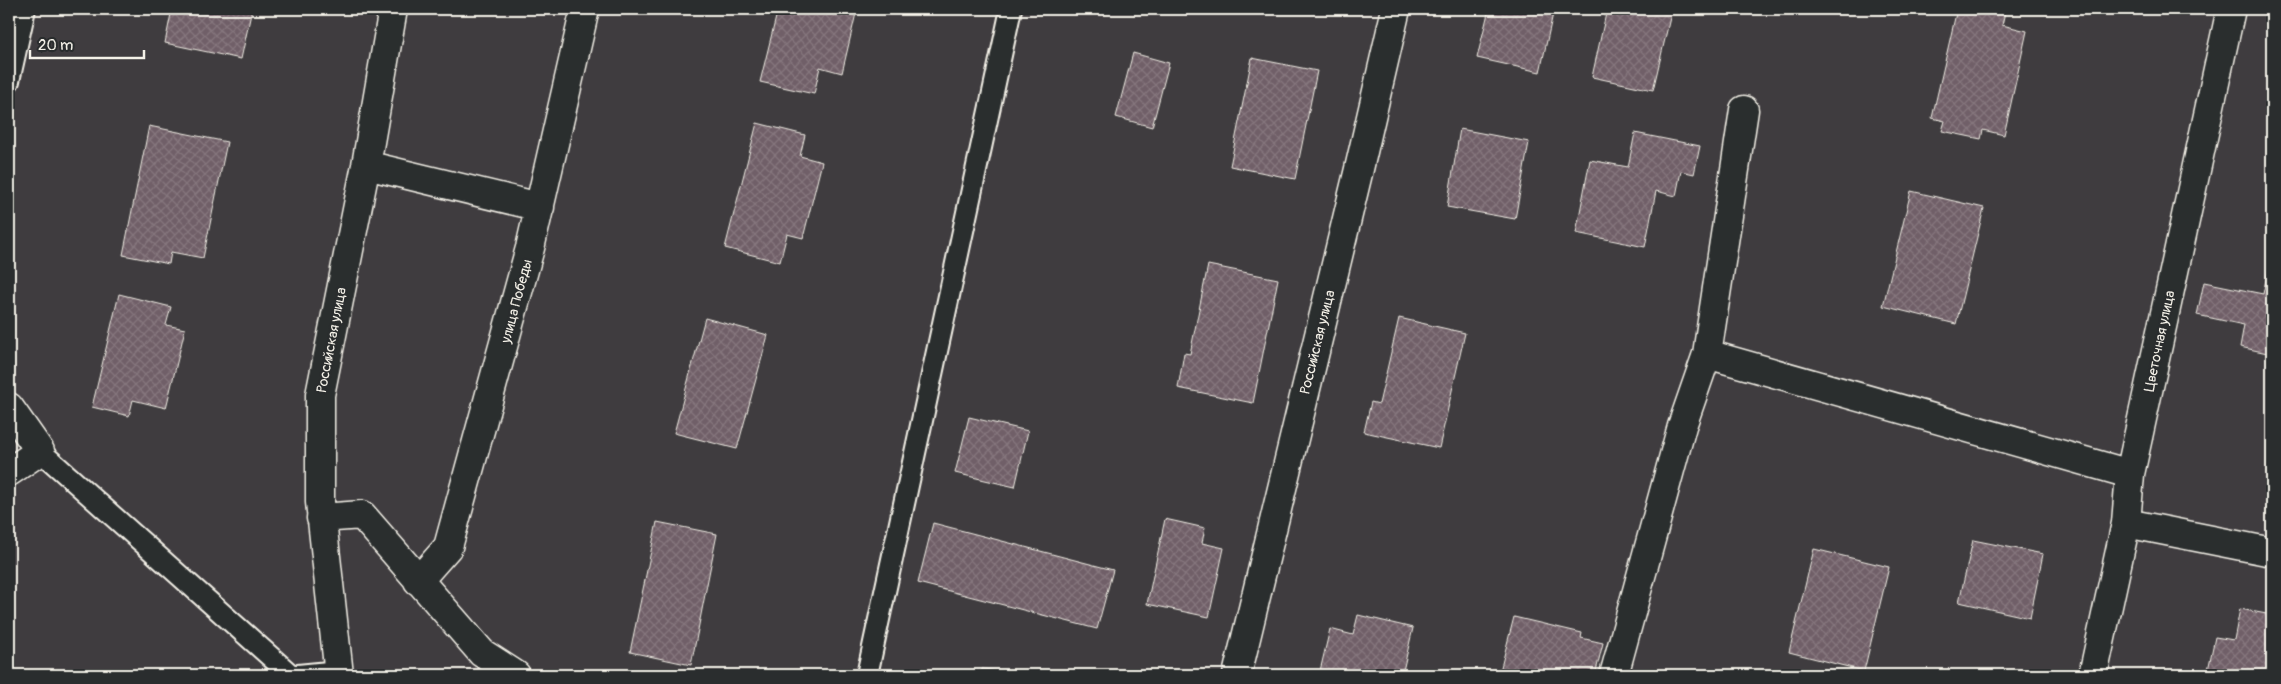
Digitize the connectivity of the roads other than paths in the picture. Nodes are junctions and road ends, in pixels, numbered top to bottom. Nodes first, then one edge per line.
1 (25, 9) edge
2 (393, 9) edge
3 (585, 9) edge
4 (1011, 9) edge
5 (1396, 9) edge
6 (2231, 9) edge
7 (9, 81) edge
8 (1744, 110) dead end
9 (366, 165) junction
10 (540, 207) junction
11 (1707, 354) junction
12 (9, 407) edge
13 (40, 451) junction
14 (9, 472) edge
15 (2130, 474) junction
16 (321, 518) junction
17 (2126, 523) junction
18 (2272, 552) edge
19 (418, 581) junction
20 (339, 673) edge
21 (291, 675) edge
22 (298, 675) edge
23 (516, 675) edge
24 (867, 675) edge
25 (1236, 675) edge
26 (1614, 675) edge
27 (2094, 675) edge

1 - 7 lane
2 - 9 street, Российская улица
3 - 10 street, улица Победы
4 - 24 lane
5 - 25 street, Российская улица
6 - 15 street, Цветочная улица
8 - 11 street
9 - 10 street
9 - 16 street, Российская улица
10 - 19 street, улица Победы
11 - 15 street
11 - 26 street
12 - 13 street
13 - 14 street
13 - 21 lane
15 - 17 street, Цветочная улица
16 - 19 street
16 - 20 street, Российская улица
17 - 18 street
17 - 27 street, Цветочная улица
19 - 23 street
20 - 22 lane

